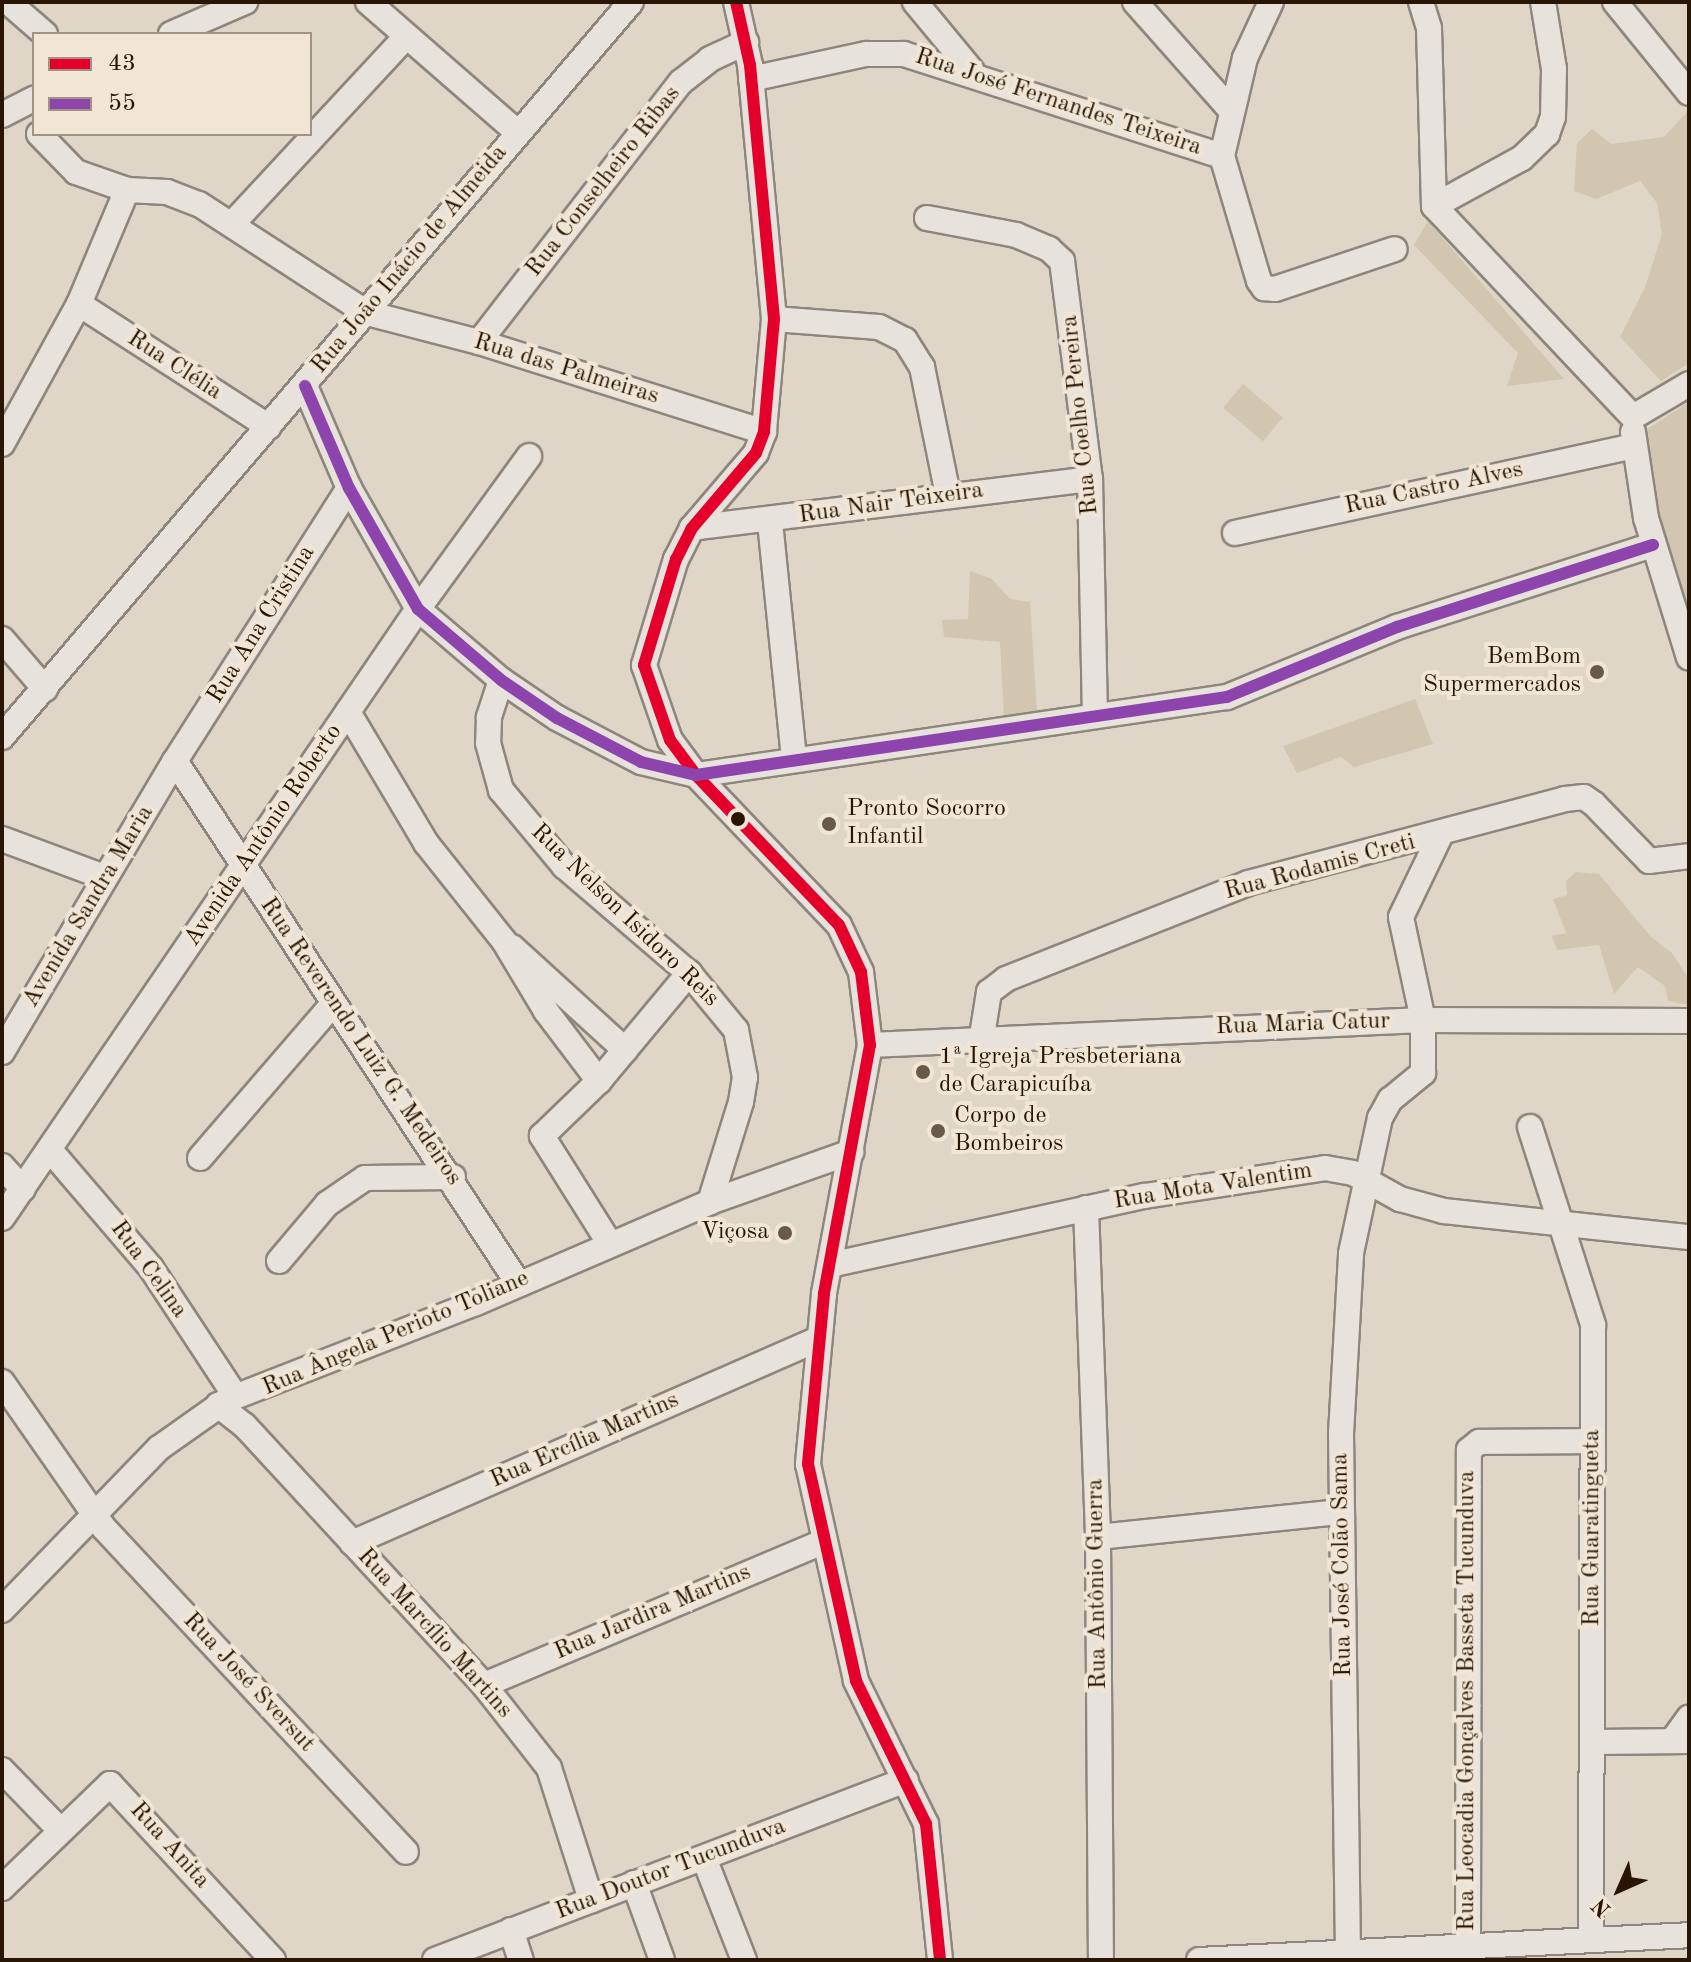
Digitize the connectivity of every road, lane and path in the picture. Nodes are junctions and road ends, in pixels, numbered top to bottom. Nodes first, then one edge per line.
1 (8, 2) edge
2 (245, 2) edge
3 (368, 2) edge
4 (631, 2) edge
5 (736, 2) edge
6 (915, 2) edge
7 (1135, 2) edge
8 (1271, 2) edge
9 (1421, 2) edge
10 (1543, 2) edge
11 (1615, 2) edge
12 (43, 32) edge
13 (176, 32) edge
14 (406, 37) junction
15 (746, 42) junction
16 (973, 72) junction
17 (751, 79) junction
18 (1689, 93) edge
19 (17, 107) edge
20 (1231, 110) junction
21 (32, 126) edge
22 (517, 132) junction
23 (41, 136) edge
24 (1222, 156) junction
25 (127, 190) junction
26 (1434, 206) junction
27 (927, 218) dead end
28 (233, 223) junction
29 (1395, 249) dead end
30 (79, 304) junction
31 (367, 313) junction
32 (774, 319) junction
33 (479, 342) junction
34 (1689, 384) edge
35 (305, 386) junction
36 (1633, 417) junction
37 (269, 427) junction
38 (764, 432) junction
39 (2, 444) edge
40 (1634, 446) junction
41 (529, 456) dead end
42 (1090, 479) junction
43 (349, 488) junction
44 (948, 495) junction
45 (770, 522) junction
46 (692, 528) junction
47 (1235, 533) dead end
48 (1653, 545) junction
49 (418, 609) junction
50 (2, 639) edge
51 (1689, 658) edge
52 (501, 680) junction
53 (45, 689) junction
54 (348, 712) junction
55 (1095, 715) junction
56 (2, 737) edge
57 (794, 760) junction
58 (175, 761) junction
59 (696, 775) junction
60 (1440, 836) junction
61 (2, 839) edge
62 (1689, 856) edge
63 (243, 869) junction
64 (104, 877) junction
65 (504, 941) junction
66 (689, 973) junction
67 (332, 1005) junction
68 (1423, 1020) junction
69 (1689, 1021) edge
70 (981, 1042) junction
71 (870, 1045) junction
72 (625, 1050) junction
73 (2, 1052) edge
74 (599, 1081) junction
75 (1530, 1127) dead end
76 (50, 1150) junction
77 (851, 1152) junction
78 (200, 1158) dead end
79 (2, 1166) edge
80 (453, 1177) junction
81 (1363, 1178) junction
82 (23, 1189) junction
83 (710, 1202) junction
84 (1086, 1208) junction
85 (2, 1218) edge
86 (1565, 1227) junction
87 (1689, 1237) edge
88 (610, 1244) junction
89 (279, 1261) dead end
90 (830, 1265) junction
91 (518, 1283) junction
92 (818, 1339) junction
93 (2, 1382) edge
94 (227, 1401) junction
95 (1592, 1441) junction
96 (1341, 1512) junction
97 (91, 1514) junction
98 (1098, 1537) junction
99 (822, 1542) junction
100 (352, 1543) junction
101 (2, 1610) edge
102 (484, 1685) junction
103 (1689, 1718) edge
104 (1681, 1741) edge
105 (1594, 1742) junction
106 (2, 1770) edge
107 (906, 1780) junction
108 (60, 1830) junction
109 (406, 1852) dead end
110 (704, 1858) junction
111 (634, 1883) junction
112 (2, 1888) edge
113 (591, 1900) junction
114 (511, 1930) junction
115 (1689, 1935) edge
116 (1591, 1938) junction
117 (1468, 1947) junction
118 (1348, 1954) junction
119 (1285, 1959) edge
120 (273, 1960) edge
121 (435, 1960) edge
122 (521, 1960) edge
123 (662, 1960) edge
124 (744, 1960) edge
125 (940, 1960) edge
126 (1101, 1960) edge
127 (1199, 1960) edge

1 - 12 street
2 - 13 street
3 - 14 street
4 - 22 street, Rua João Inácio de Almeida
5 - 15 street
6 - 16 street
7 - 20 street
8 - 20 street
9 - 26 street
10 - 26 street
11 - 18 street
14 - 22 street
14 - 28 street
15 - 17 street
15 - 33 street, Rua Conselheiro Ribas
16 - 17 street, Rua José Fernandes Teixeira
16 - 24 street, Rua José Fernandes Teixeira
17 - 32 street
19 - 21 street
20 - 24 street
22 - 31 street, Rua João Inácio de Almeida
23 - 25 street, Rua das Palmeiras
24 - 29 street
25 - 28 street, Rua das Palmeiras
25 - 30 street
26 - 36 street
27 - 42 street, Rua Coelho Pereira
28 - 31 street, Rua das Palmeiras
30 - 37 street, Rua Clélia
30 - 39 street
31 - 33 street, Rua das Palmeiras
31 - 35 street, Rua João Inácio de Almeida
32 - 38 street
32 - 44 street
33 - 38 street, Rua das Palmeiras
34 - 36 street
35 - 37 street, Rua João Inácio de Almeida
35 - 43 street
36 - 40 street
37 - 53 street, Rua João Inácio de Almeida
38 - 46 street
40 - 47 street, Rua Castro Alves
40 - 48 street
41 - 49 street, Avenida Antônio Roberto
42 - 44 street, Rua Nair Teixeira
42 - 55 street, Rua Coelho Pereira
43 - 49 street
43 - 58 street, Rua Ana Cristina
44 - 45 street, Rua Nair Teixeira
45 - 46 street, Rua Nair Teixeira
45 - 57 street
46 - 59 street
48 - 51 street
48 - 55 street
49 - 52 street
49 - 54 street, Avenida Antônio Roberto
50 - 53 street
52 - 59 street
52 - 66 street, Rua Nelson Isidoro Reis
53 - 56 street, Rua João Inácio de Almeida
54 - 63 street, Avenida Antônio Roberto
54 - 65 street
55 - 57 street
57 - 59 street
58 - 63 street, Rua Reverendo Luiz G. Medeiros
58 - 64 street, Avenida Sandra Maria
59 - 71 street
60 - 62 street, Rua Rodamis Creti
60 - 68 street, Rua José Colão Sama
60 - 70 street, Rua Rodamis Creti
61 - 64 street
63 - 67 street, Rua Reverendo Luiz G. Medeiros
63 - 76 street, Avenida Antônio Roberto
64 - 73 street, Avenida Sandra Maria
65 - 72 street
65 - 74 street
66 - 72 street
66 - 83 street, Rua Nelson Isidoro Reis
67 - 78 street
67 - 80 street, Rua Reverendo Luiz G. Medeiros
68 - 69 street, Rua Maria Catur
68 - 70 street, Rua Maria Catur
68 - 81 street, Rua José Colão Sama
70 - 71 street, Rua Maria Catur
71 - 77 street
72 - 74 street
74 - 88 street
75 - 86 street, Rua Guaratingueta
76 - 82 street, Avenida Antônio Roberto
76 - 94 street, Rua Celina
77 - 83 street, Rua Ângela Perioto Toliane
77 - 90 street
79 - 82 street
80 - 89 street
80 - 91 street, Rua Reverendo Luiz G. Medeiros
81 - 84 street, Rua Mota Valentim
81 - 86 street, Rua Mota Valentim
81 - 96 street, Rua José Colão Sama
82 - 85 street, Avenida Antônio Roberto
83 - 88 street, Rua Ângela Perioto Toliane
84 - 90 street, Rua Mota Valentim
84 - 98 street, Rua Antônio Guerra
86 - 87 street, Rua Mota Valentim
86 - 95 street, Rua Guaratingueta
88 - 91 street, Rua Ângela Perioto Toliane
90 - 92 street
91 - 94 street, Rua Ângela Perioto Toliane
92 - 99 street
92 - 100 street, Rua Ercília Martins
93 - 97 street, Rua José Sversut
94 - 97 street, Rua Ângela Perioto Toliane
94 - 100 street, Rua Marcílio Martins
95 - 105 street, Rua Guaratingueta
95 - 117 street, Rua Leocadia Gonçalves Basseta Tucunduva
96 - 98 street
96 - 118 street, Rua José Colão Sama
97 - 101 street, Rua Ângela Perioto Toliane
97 - 109 street, Rua José Sversut
98 - 126 street, Rua Antônio Guerra
99 - 102 street, Rua Jardira Martins
99 - 107 street
100 - 102 street, Rua Marcílio Martins
102 - 113 street, Rua Marcílio Martins
103 - 104 street
104 - 105 street
105 - 116 street, Rua Guaratingueta
106 - 108 street
107 - 110 street, Rua Doutor Tucunduva
107 - 125 street
108 - 112 street
108 - 120 street, Rua Anita
110 - 111 street, Rua Doutor Tucunduva
110 - 124 street
111 - 113 street, Rua Doutor Tucunduva
111 - 123 street
113 - 114 street, Rua Doutor Tucunduva
114 - 121 street, Rua Doutor Tucunduva
114 - 122 street
115 - 116 street
116 - 117 street
117 - 118 street
118 - 119 street
119 - 127 street

